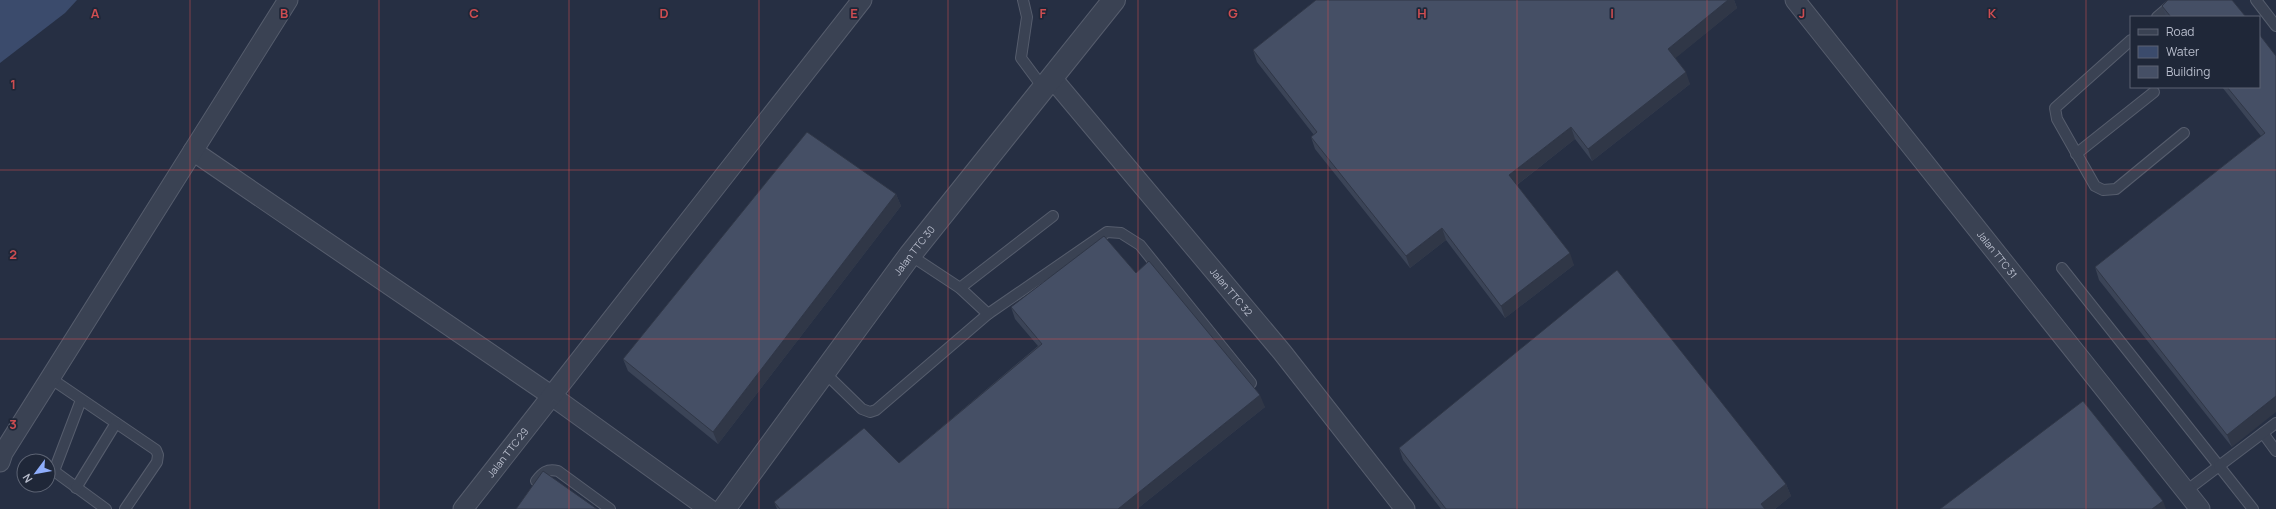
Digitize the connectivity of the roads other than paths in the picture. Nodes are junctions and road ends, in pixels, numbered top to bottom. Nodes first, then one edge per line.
1 (288, 0) edge
2 (862, 0) edge
3 (1023, 0) edge
4 (1114, 0) edge
5 (1795, 0) edge
6 (2177, 0) edge
7 (2256, 0) edge
8 (2159, 16) edge
9 (2276, 26) edge
10 (2130, 41) edge
11 (1048, 83) junction
12 (2154, 92) dead end
13 (2184, 134) dead end
14 (193, 151) junction
15 (2076, 154) junction
16 (1053, 216) dead end
17 (910, 256) junction
18 (2062, 268) dead end
19 (960, 288) junction
20 (988, 314) junction
21 (824, 372) junction
22 (50, 378) junction
23 (1252, 384) edge
24 (552, 396) junction
25 (81, 400) junction
26 (116, 423) junction
27 (2276, 423) edge
28 (2263, 433) junction
29 (2276, 451) edge
30 (0, 462) edge
31 (2219, 466) junction
32 (76, 488) junction
33 (530, 490) edge
34 (2186, 491) junction
35 (106, 509) edge
36 (125, 509) edge
37 (463, 509) edge
38 (610, 509) edge
39 (709, 509) edge
40 (724, 509) edge
41 (1405, 509) edge
42 (2200, 509) edge
43 (2253, 509) edge

1 - 14 street
2 - 24 street, Jalan TTC 29
3 - 11 lane
4 - 11 street, Jalan TTC 30
5 - 34 street, Jalan TTC 31
6 - 8 lane
7 - 9 lane
10 - 15 lane
11 - 17 street, Jalan TTC 30
11 - 41 street, Jalan TTC 32
12 - 15 lane
13 - 15 lane
14 - 22 street
14 - 24 street
16 - 19 lane
17 - 19 lane
17 - 21 street, Jalan TTC 30
18 - 31 lane
19 - 20 lane
20 - 21 lane
20 - 23 lane
21 - 40 street, Jalan TTC 30
22 - 25 lane
22 - 30 street
24 - 37 street, Jalan TTC 29
24 - 39 street
25 - 26 lane
25 - 32 lane
26 - 32 lane
26 - 36 lane
27 - 28 lane
28 - 29 lane
28 - 31 lane
31 - 34 lane
31 - 43 lane
32 - 35 lane
33 - 38 lane
34 - 42 street, Jalan TTC 31

